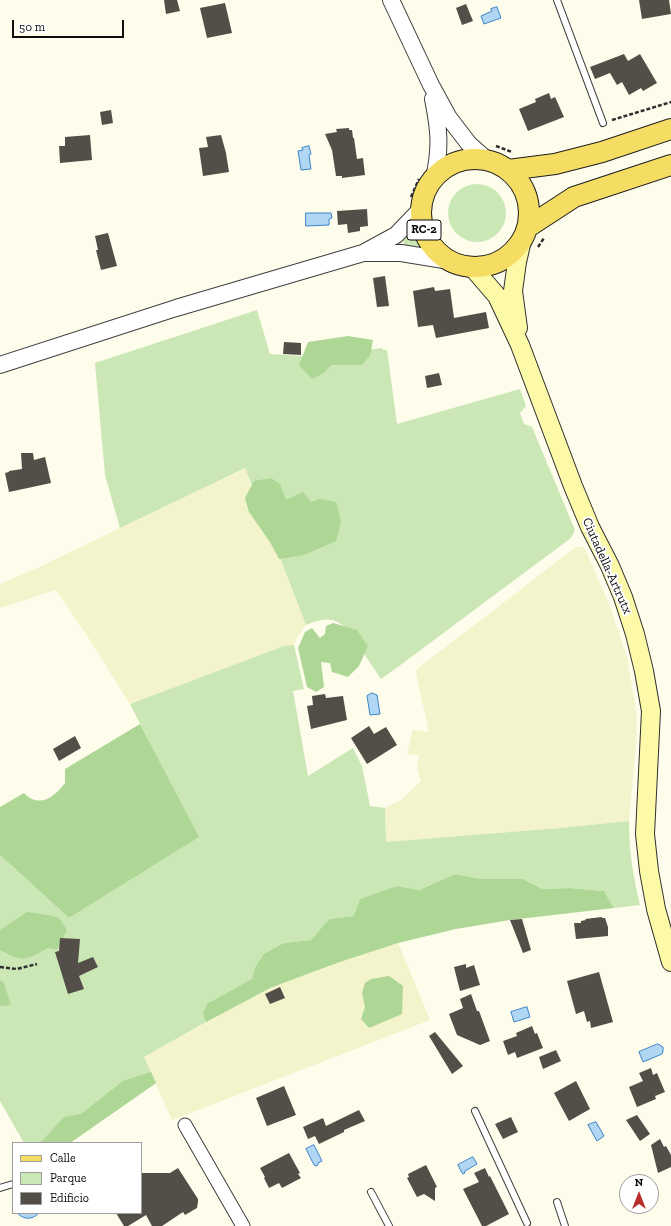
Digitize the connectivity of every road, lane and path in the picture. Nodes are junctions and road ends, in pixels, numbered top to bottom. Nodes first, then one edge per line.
1 (391, 0) edge
2 (557, 0) edge
3 (431, 85) junction
4 (671, 102) edge
5 (604, 122) joint
6 (671, 129) edge
7 (489, 151) junction
8 (512, 162) junction
9 (671, 165) edge
10 (426, 178) junction
11 (415, 204) junction
12 (545, 237) dead end
13 (528, 240) junction
14 (363, 253) junction
15 (450, 261) junction
16 (472, 267) junction
17 (520, 345) junction
18 (0, 365) edge
19 (671, 962) edge
20 (37, 964) dead end
21 (0, 967) edge
22 (475, 1111) dead end
23 (185, 1125) dead end
24 (12, 1184) edge
25 (0, 1188) edge
26 (371, 1192) dead end
27 (557, 1202) dead end
28 (528, 1223) dead end
29 (244, 1226) edge
30 (389, 1226) edge
31 (565, 1226) edge

1 - 3 street
2 - 5 lane
3 - 7 street
3 - 10 street
4 - 5 path
6 - 8 main road
7 - 8 main road, RC-2
7 - 8 path
7 - 10 main road, RC-2
8 - 13 main road, RC-2
9 - 13 main road, RC-2
10 - 11 path
10 - 11 main road, RC-2
11 - 14 street
11 - 15 main road, RC-2
12 - 13 path
13 - 16 main road, RC-2
13 - 17 main road, Ciutadella-Artrutx
14 - 15 street
14 - 18 street
15 - 16 main road, RC-2
16 - 17 main road, Ciutadella-Artrutx
17 - 19 main road, Ciutadella-Artrutx
20 - 21 path
22 - 28 lane
23 - 29 street
24 - 25 lane
26 - 30 lane
27 - 31 lane

